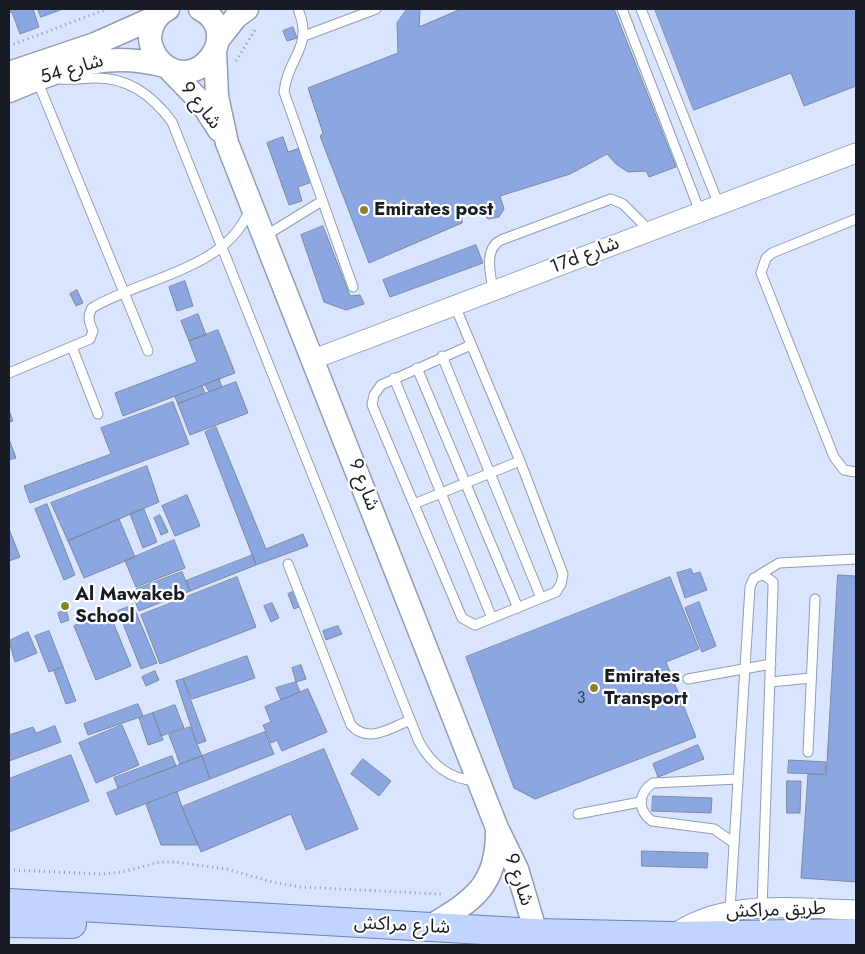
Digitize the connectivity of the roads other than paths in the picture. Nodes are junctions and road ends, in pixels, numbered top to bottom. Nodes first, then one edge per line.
1 (247, 9) edge
2 (298, 9) edge
3 (376, 9) edge
4 (622, 9) edge
5 (642, 9) edge
6 (204, 10) edge
7 (362, 11) edge
8 (163, 13) edge
9 (304, 36) junction
10 (216, 46) junction
11 (168, 68) junction
12 (9, 73) edge
13 (41, 78) junction
14 (9, 91) edge
15 (228, 143) junction
16 (856, 153) edge
17 (322, 201) junction
18 (719, 205) junction
19 (252, 206) junction
20 (700, 212) junction
21 (856, 219) edge
22 (650, 231) junction
23 (264, 237) junction
24 (223, 247) junction
25 (354, 287) dead end
26 (493, 291) junction
27 (124, 293) junction
28 (455, 306) junction
29 (471, 345) junction
30 (72, 347) junction
31 (148, 351) dead end
32 (442, 356) junction
33 (314, 359) junction
34 (417, 368) junction
35 (9, 373) edge
36 (394, 378) junction
37 (98, 414) dead end
38 (520, 462) junction
39 (856, 472) edge
40 (491, 473) junction
41 (466, 483) junction
42 (441, 493) junction
43 (414, 504) junction
44 (856, 559) edge
45 (288, 564) dead end
46 (759, 575) junction
47 (541, 598) junction
48 (815, 599) dead end
49 (518, 608) junction
50 (492, 618) junction
51 (771, 664) junction
52 (745, 669) junction
53 (811, 678) junction
54 (688, 679) dead end
55 (770, 682) junction
56 (410, 720) junction
57 (808, 752) dead end
58 (738, 779) junction
59 (480, 781) junction
60 (640, 802) junction
61 (578, 814) dead end
62 (497, 828) junction
63 (734, 843) junction
64 (9, 895) edge
65 (9, 903) edge
66 (36, 904) junction
67 (762, 909) junction
68 (730, 910) junction
69 (856, 910) edge
70 (169, 911) junction
71 (9, 923) edge
72 (427, 928) junction
73 (536, 933) junction
74 (856, 933) edge
75 (671, 936) junction

1 - 10 street
2 - 9 lane
3 - 7 lane
4 - 20 lane
5 - 18 lane
6 - 10 street, شارع 9
7 - 9 lane
8 - 11 street, شارع 9
8 - 12 street, شارع 54
9 - 17 lane
10 - 11 street, شارع 54
10 - 15 street, شارع 9
11 - 13 street, شارع 54
11 - 15 street, شارع 9
13 - 14 street, شارع 54
13 - 24 lane
13 - 27 lane
15 - 19 street, شارع 9
16 - 18 street, 17d شارع
17 - 23 lane
17 - 25 lane
18 - 20 street, 17d شارع
19 - 23 street, شارع 9
19 - 24 lane
20 - 22 street, 17d شارع
21 - 39 lane
22 - 26 street, 17d شارع
22 - 26 lane
23 - 33 street, شارع 9
24 - 27 lane
24 - 56 lane
26 - 28 street, 17d شارع
27 - 30 lane
27 - 31 lane
28 - 29 lane
28 - 33 street, 17d شارع
29 - 32 lane
29 - 38 lane
30 - 35 lane
30 - 37 lane
32 - 34 lane
32 - 40 lane
33 - 59 street, شارع 9
34 - 36 lane
34 - 41 lane
36 - 42 lane
36 - 43 lane
38 - 40 lane
38 - 47 lane
40 - 41 lane
40 - 47 lane
41 - 42 lane
41 - 49 lane
42 - 43 lane
42 - 50 lane
43 - 50 lane
44 - 46 lane
45 - 56 lane
46 - 51 lane
46 - 52 lane
47 - 49 lane
48 - 53 lane
49 - 50 lane
51 - 52 lane
51 - 55 lane
52 - 54 lane
52 - 58 lane
53 - 55 lane
53 - 57 lane
55 - 67 lane
56 - 59 lane
58 - 60 lane
58 - 63 lane
59 - 62 street, شارع 9
60 - 61 lane
60 - 63 lane
62 - 72 street, شارع 9
62 - 73 street, شارع 9
63 - 68 lane
64 - 66 main road
65 - 66 main road, شارع مراكش
66 - 70 main road, شارع مراكش
67 - 68 street, طريق مراكش
67 - 69 street, طريق مراكش
68 - 75 street, طريق مراكش
70 - 71 main road
70 - 72 main road, شارع مراكش
72 - 73 main road, شارع مراكش
73 - 75 main road, شارع مراكش
74 - 75 main road, شارع مراكش

